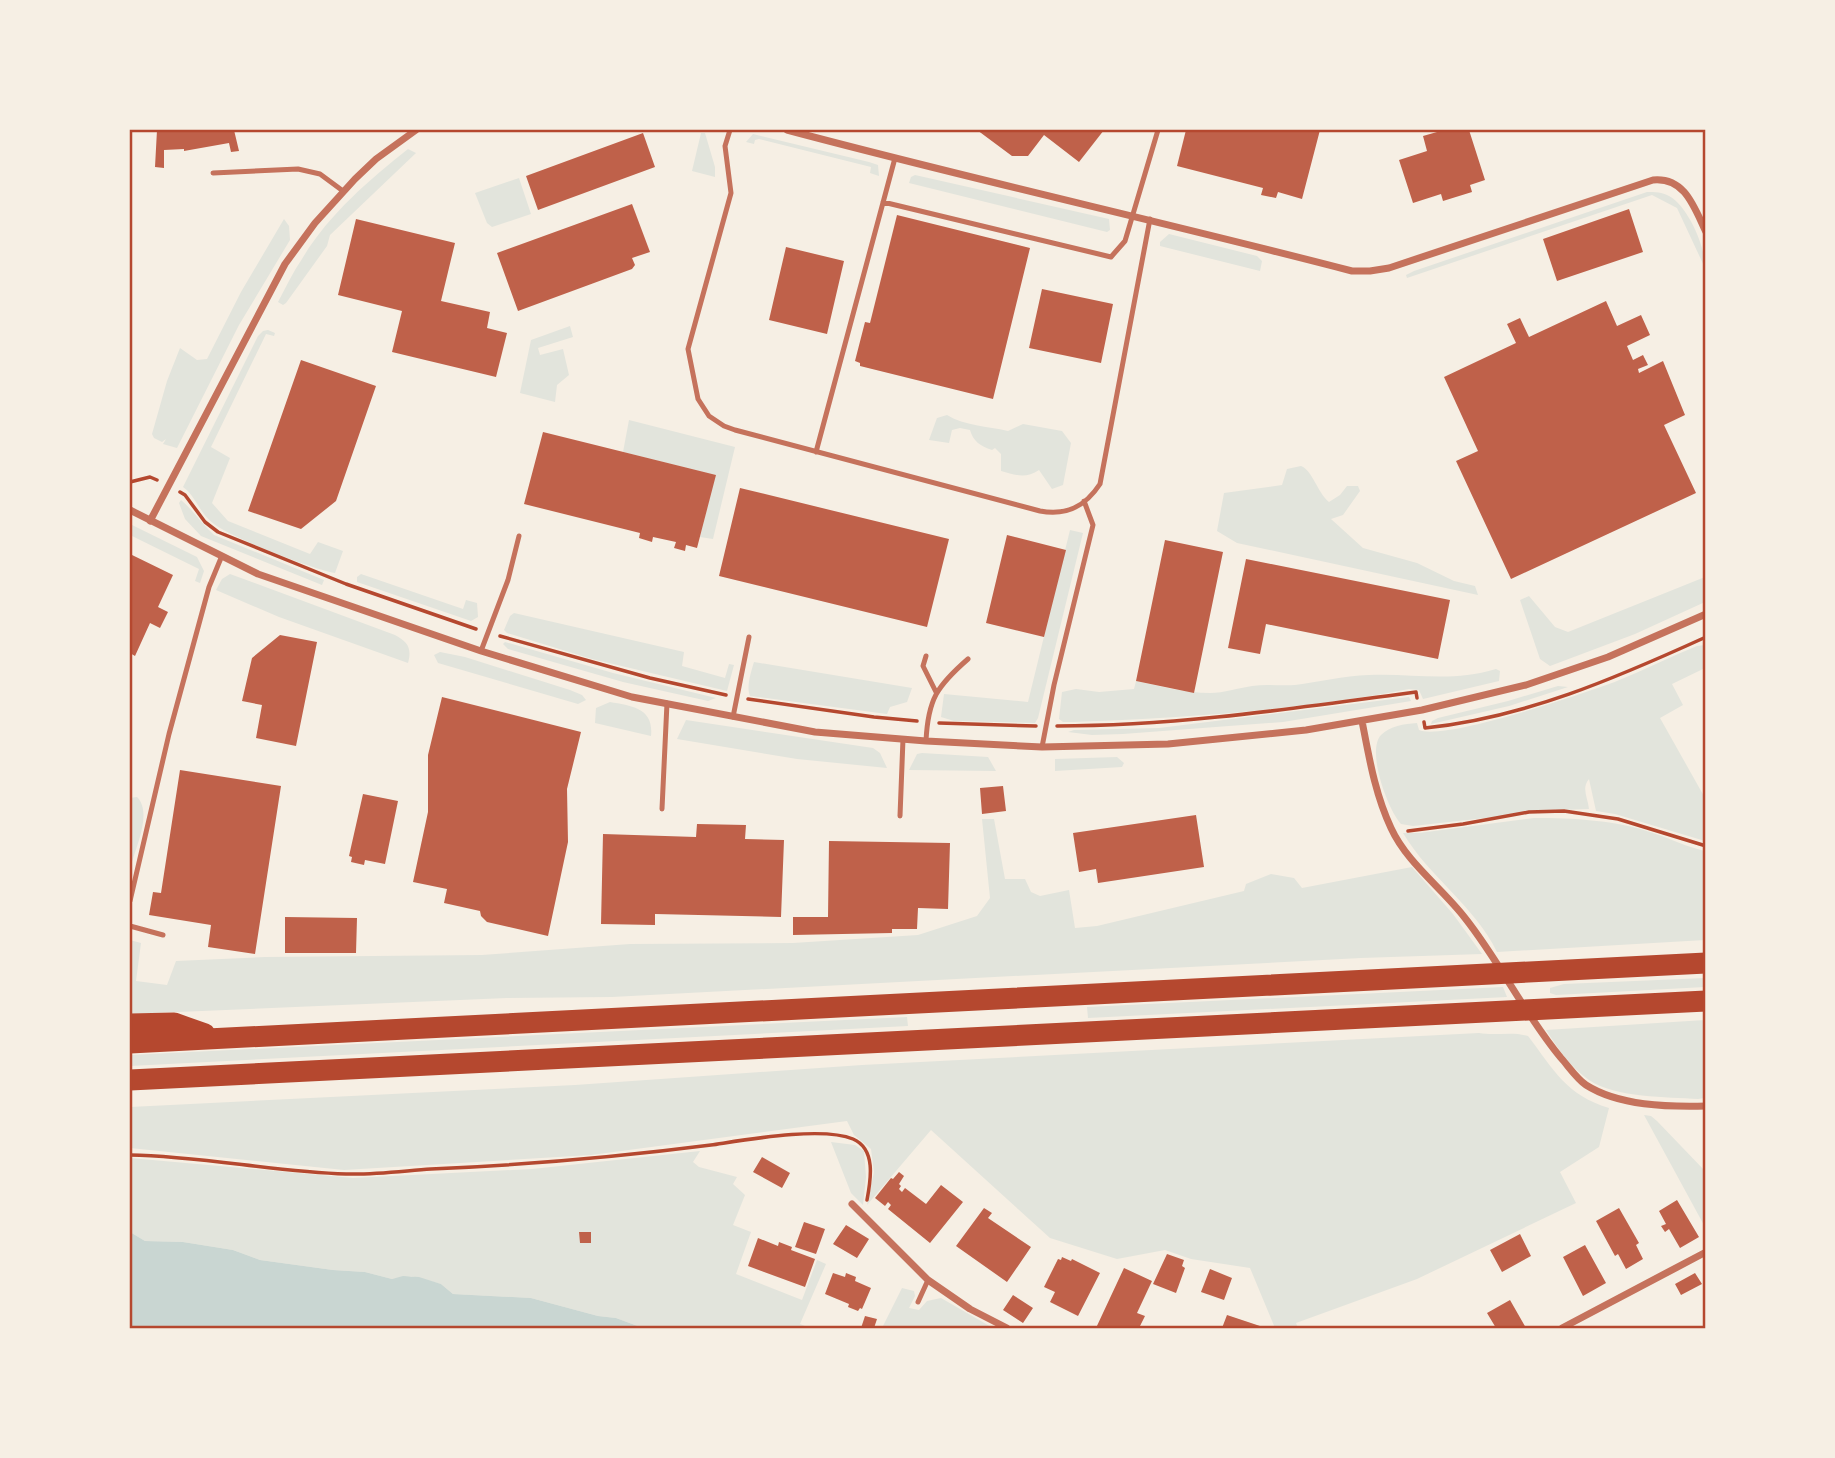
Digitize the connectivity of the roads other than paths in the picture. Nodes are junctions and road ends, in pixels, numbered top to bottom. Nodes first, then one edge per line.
1 (416, 130) edge
2 (730, 130) edge
3 (787, 130) edge
4 (1158, 130) edge
5 (895, 158) junction
6 (212, 173) dead end
7 (343, 191) junction
8 (883, 202) junction
9 (1131, 215) junction
10 (1150, 219) junction
11 (1706, 232) edge
12 (816, 452) junction
13 (1084, 501) junction
14 (130, 510) edge
15 (150, 521) junction
16 (519, 536) dead end
17 (221, 558) junction
18 (1706, 614) edge
19 (750, 637) dead end
20 (481, 651) junction
21 (926, 656) dead end
22 (968, 659) dead end
23 (936, 692) junction
24 (667, 703) junction
25 (733, 716) junction
26 (1362, 721) junction
27 (902, 739) junction
28 (926, 741) junction
29 (1042, 747) junction
30 (662, 809) dead end
31 (900, 816) dead end
32 (130, 901) edge
33 (130, 926) edge
34 (163, 935) dead end
35 (1706, 963) edge
36 (1706, 1001) edge
37 (130, 1024) edge
38 (213, 1037) junction
39 (130, 1042) edge
40 (133, 1081) edge
41 (1706, 1106) edge
42 (852, 1204) dead end
43 (1706, 1252) edge
44 (928, 1280) junction
45 (918, 1302) dead end
46 (1007, 1328) edge
47 (1562, 1328) edge

1 - 7 street
2 - 12 lane
3 - 5 street
4 - 9 lane
5 - 8 lane
5 - 9 street
6 - 7 lane
7 - 15 street
8 - 9 lane
8 - 12 lane
9 - 10 street
10 - 11 street
10 - 13 lane
12 - 13 lane
13 - 29 lane
14 - 15 street
15 - 17 street
16 - 20 lane
17 - 20 street
17 - 32 lane
18 - 26 street
19 - 25 lane
20 - 24 street
21 - 23 lane
22 - 23 lane
23 - 28 lane
24 - 25 street
24 - 30 lane
25 - 27 street
26 - 29 street
26 - 41 street
27 - 28 street
27 - 31 lane
28 - 29 street
33 - 34 lane
35 - 38 highway
36 - 40 highway
37 - 38 highway
38 - 39 highway
42 - 44 street
43 - 47 street
44 - 45 lane
44 - 46 street

